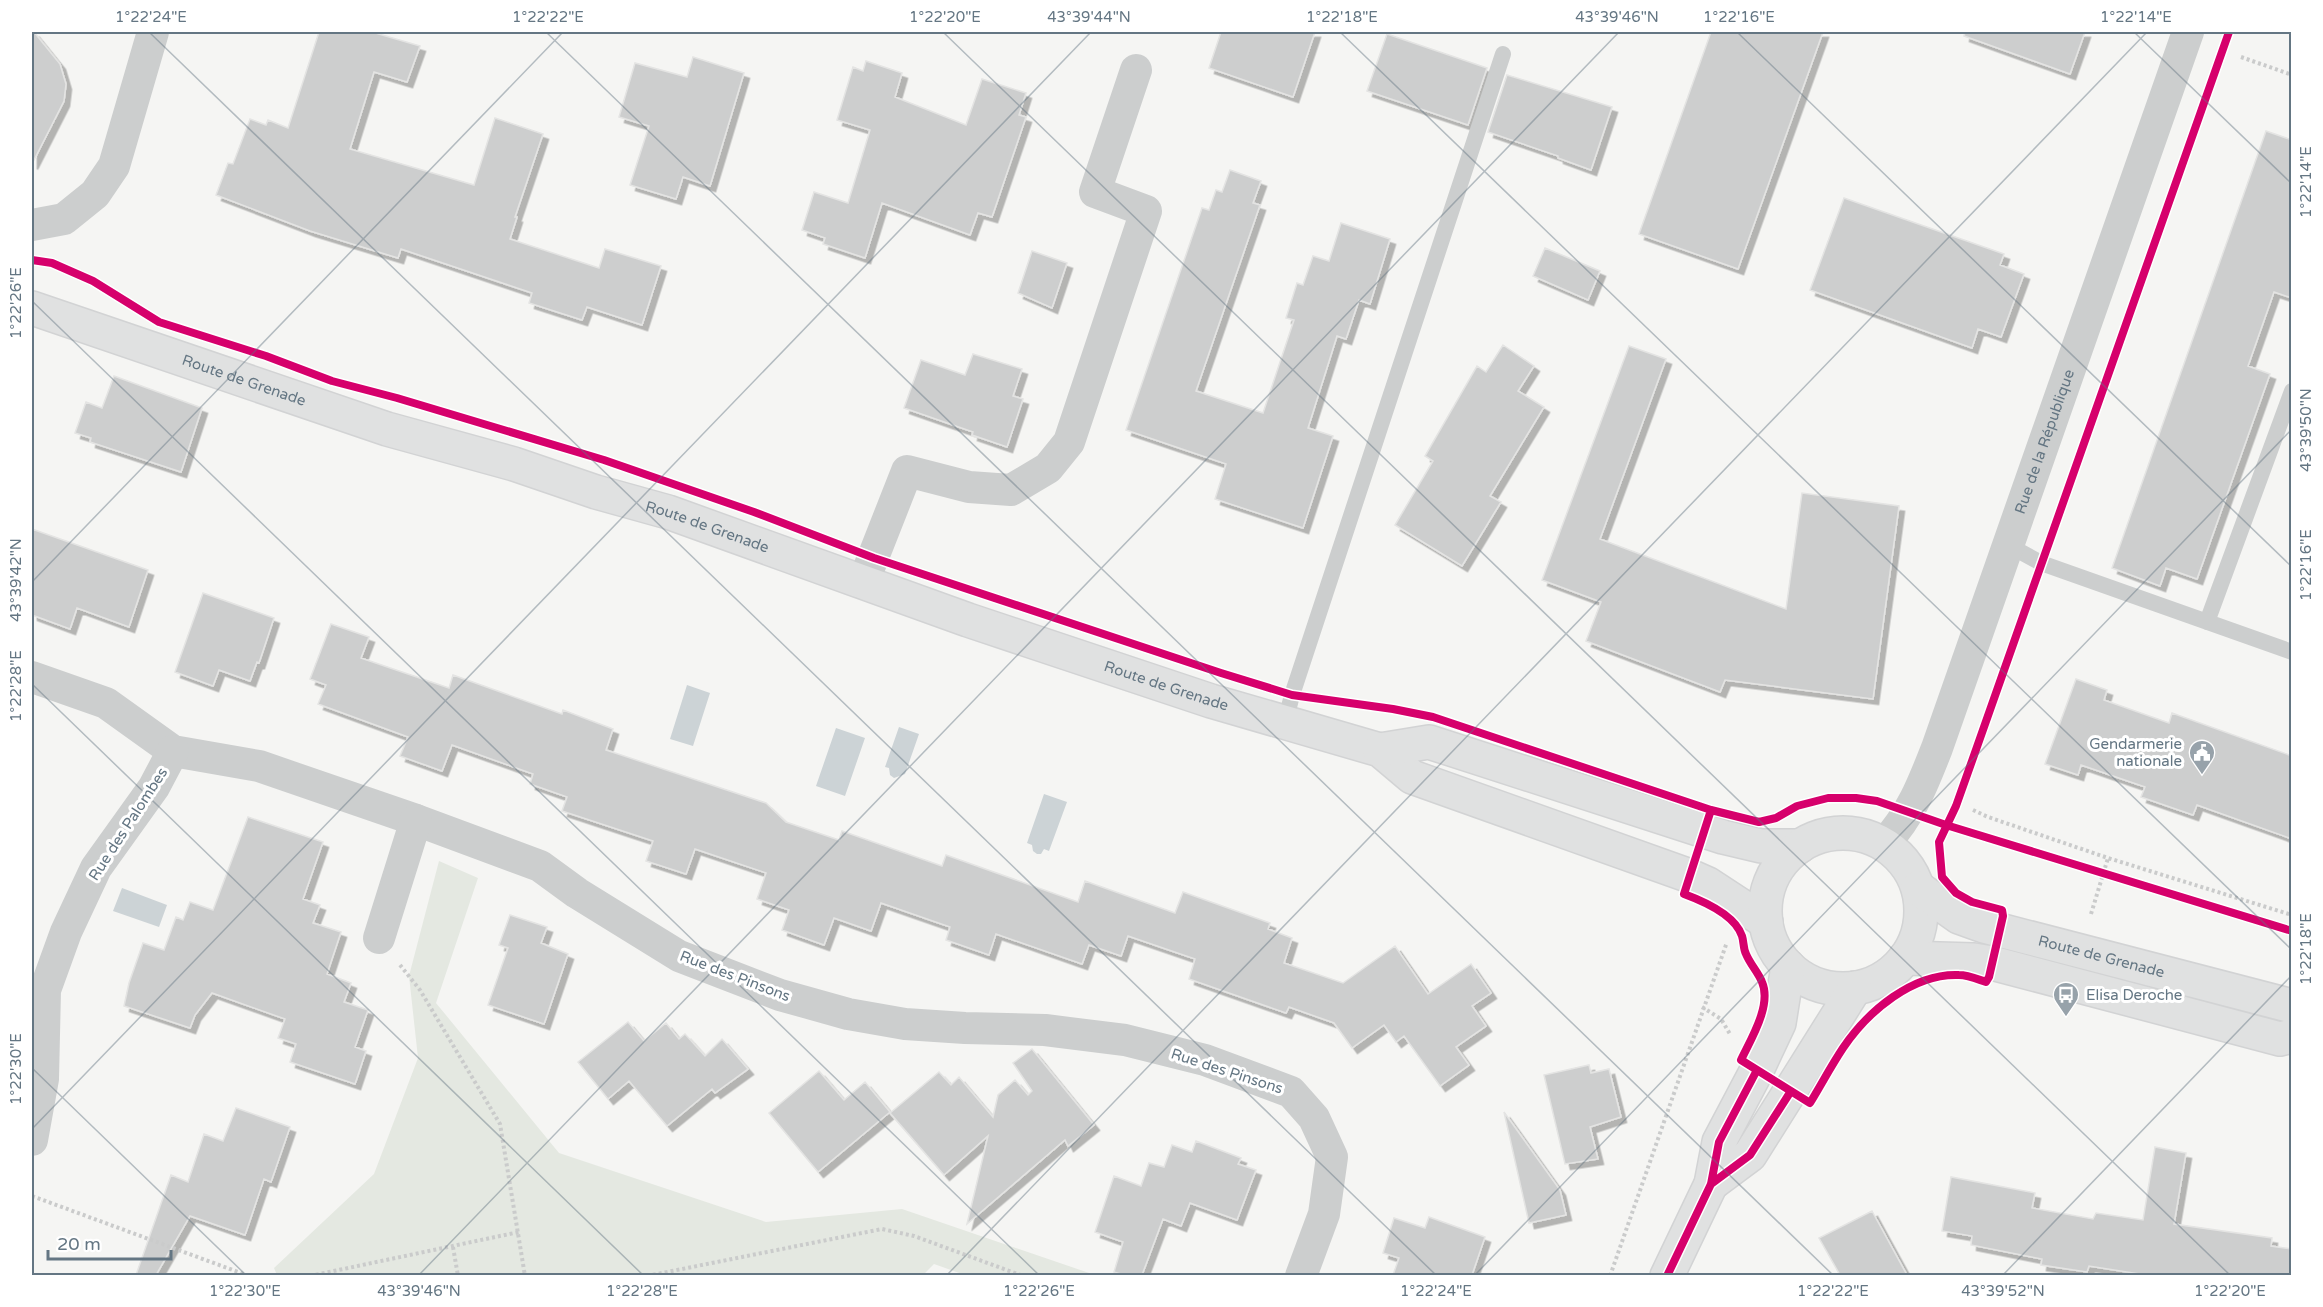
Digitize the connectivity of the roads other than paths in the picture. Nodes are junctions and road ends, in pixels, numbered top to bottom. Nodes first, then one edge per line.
1 (153, 32) edge
2 (2188, 32) edge
3 (1503, 54) dead end
4 (1136, 70) dead end
5 (32, 225) edge
6 (32, 308) edge
7 (2292, 391) edge
8 (2008, 545) junction
9 (863, 583) junction
10 (2207, 622) junction
11 (2292, 652) edge
12 (32, 676) edge
13 (1286, 723) junction
14 (1380, 750) junction
15 (173, 751) junction
16 (416, 820) junction
17 (1884, 844) junction
18 (1800, 846) junction
19 (1918, 888) junction
20 (1766, 922) junction
21 (379, 938) road end
22 (1905, 958) junction
23 (1788, 966) junction
24 (1856, 988) junction
25 (2292, 1006) edge
26 (2292, 1036) edge
27 (32, 1140) edge
28 (1712, 1184) junction
29 (1301, 1275) edge
30 (1667, 1275) edge

1 - 5 street
2 - 8 street, Rue de la République
3 - 13 lane
4 - 9 street
6 - 9 main road, Route de Grenade
7 - 10 lane
8 - 10 lane
8 - 17 street, Rue de la République
9 - 13 main road, Route de Grenade
10 - 11 lane
12 - 15 street, Rue des Pinsons
13 - 14 main road, Route de Grenade
14 - 18 main road, Route de Grenade
14 - 20 main road, Route de Grenade
15 - 16 street, Rue des Pinsons
15 - 27 street, Rue des Palombes
16 - 21 street
16 - 29 street, Rue des Pinsons
17 - 18 main road
17 - 19 main road
18 - 20 main road
19 - 22 main road
19 - 25 main road, Route de Grenade
20 - 23 main road
22 - 24 main road
22 - 26 main road
23 - 24 main road
23 - 28 main road
24 - 28 main road
28 - 30 main road

